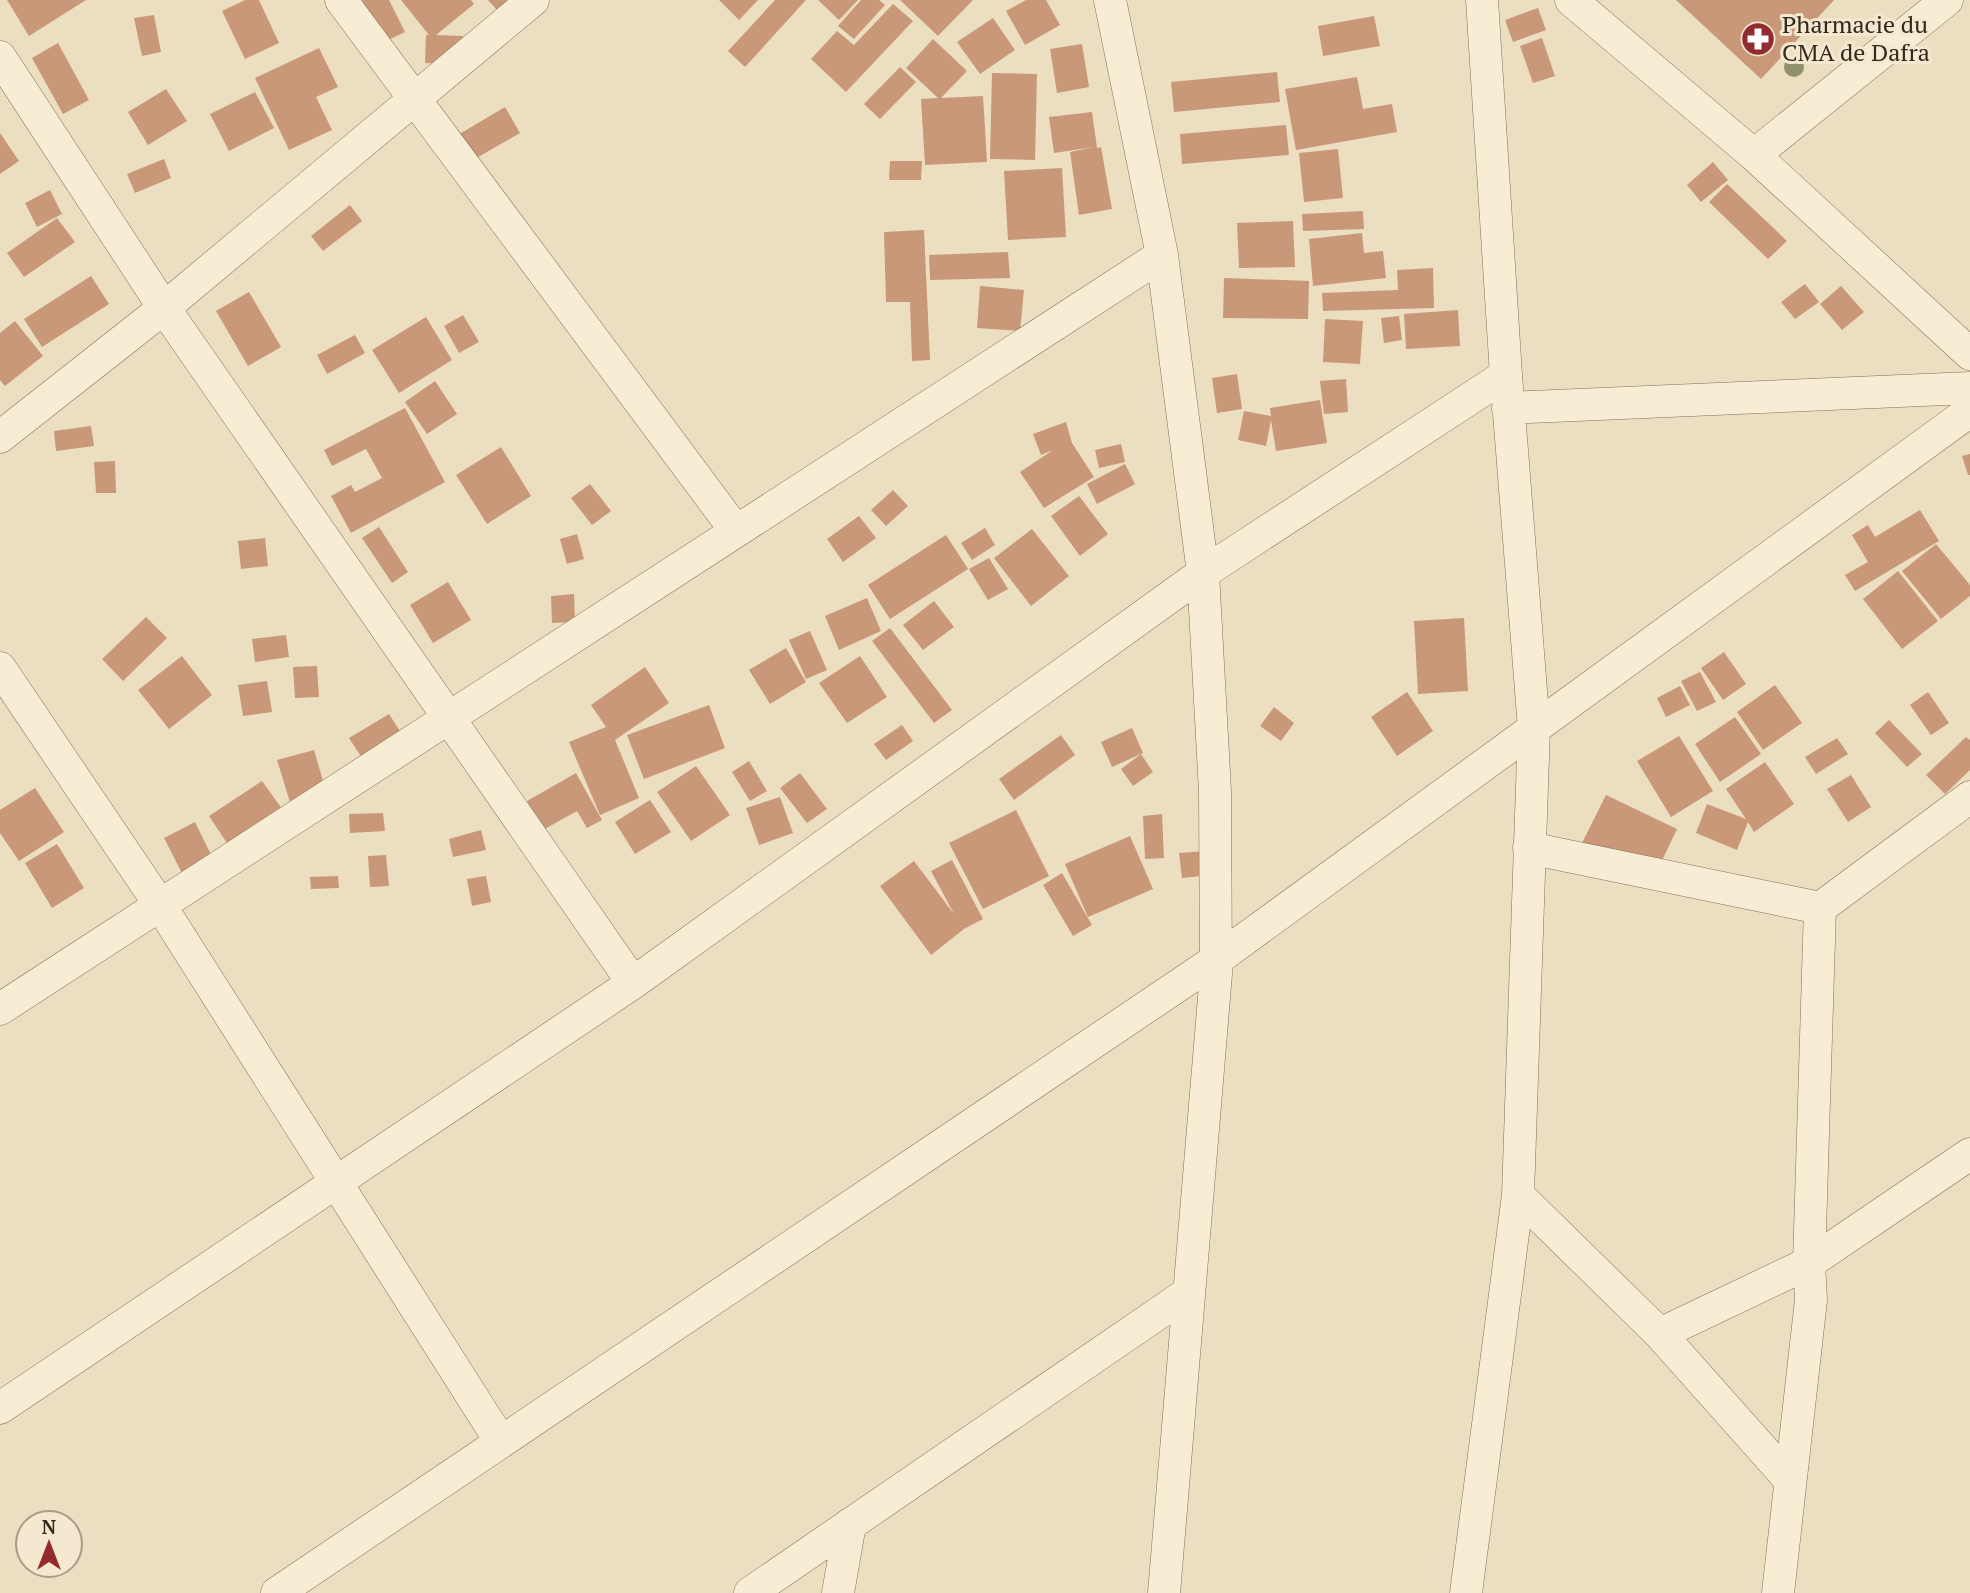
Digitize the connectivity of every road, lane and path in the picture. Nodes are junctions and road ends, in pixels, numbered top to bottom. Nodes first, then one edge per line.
1 (341, 0) edge
2 (533, 0) edge
3 (1110, 0) edge
4 (1482, 0) edge
5 (1571, 0) edge
6 (1947, 0) edge
7 (0, 57) edge
8 (413, 99) junction
9 (1754, 155) junction
10 (1162, 255) junction
11 (164, 308) junction
12 (1970, 354) edge
13 (1506, 375) junction
14 (1970, 388) edge
15 (1508, 408) junction
16 (1970, 411) edge
17 (0, 437) edge
18 (736, 531) junction
19 (1203, 573) junction
20 (0, 668) edge
21 (450, 718) junction
22 (1534, 728) junction
23 (1970, 797) edge
24 (1529, 848) junction
25 (160, 905) junction
26 (1820, 908) junction
27 (1216, 960) junction
28 (633, 983) junction
29 (0, 1009) edge
30 (1970, 1154) edge
31 (336, 1183) junction
32 (1518, 1195) junction
33 (1809, 1263) junction
34 (1188, 1293) junction
35 (1660, 1334) junction
36 (0, 1408) edge
37 (501, 1442) junction
38 (1790, 1480) junction
39 (850, 1524) junction
40 (277, 1593) edge
41 (750, 1593) edge
42 (838, 1593) edge
43 (1164, 1593) edge
44 (1466, 1593) edge
45 (1778, 1593) edge

1 - 8 street
2 - 8 street
3 - 10 street
4 - 13 street
5 - 9 street
6 - 9 street
7 - 11 street
8 - 11 street
8 - 18 street
9 - 12 street
10 - 18 street
10 - 19 street
11 - 17 street
11 - 21 street
13 - 15 street
13 - 19 street
14 - 15 street
15 - 22 street
16 - 22 street
18 - 21 street
19 - 27 street
19 - 28 street
20 - 25 street
21 - 25 street
21 - 28 street
22 - 24 street
22 - 27 street
23 - 26 street
24 - 26 street
24 - 32 street
25 - 29 street
25 - 31 street
26 - 33 street
27 - 34 street
27 - 37 street
28 - 31 street
30 - 33 street
31 - 36 street
31 - 37 street
32 - 35 street
32 - 44 street
33 - 35 street
33 - 38 street
34 - 39 street
34 - 43 street
35 - 38 street
37 - 40 street
38 - 45 street
39 - 41 street
39 - 42 street

